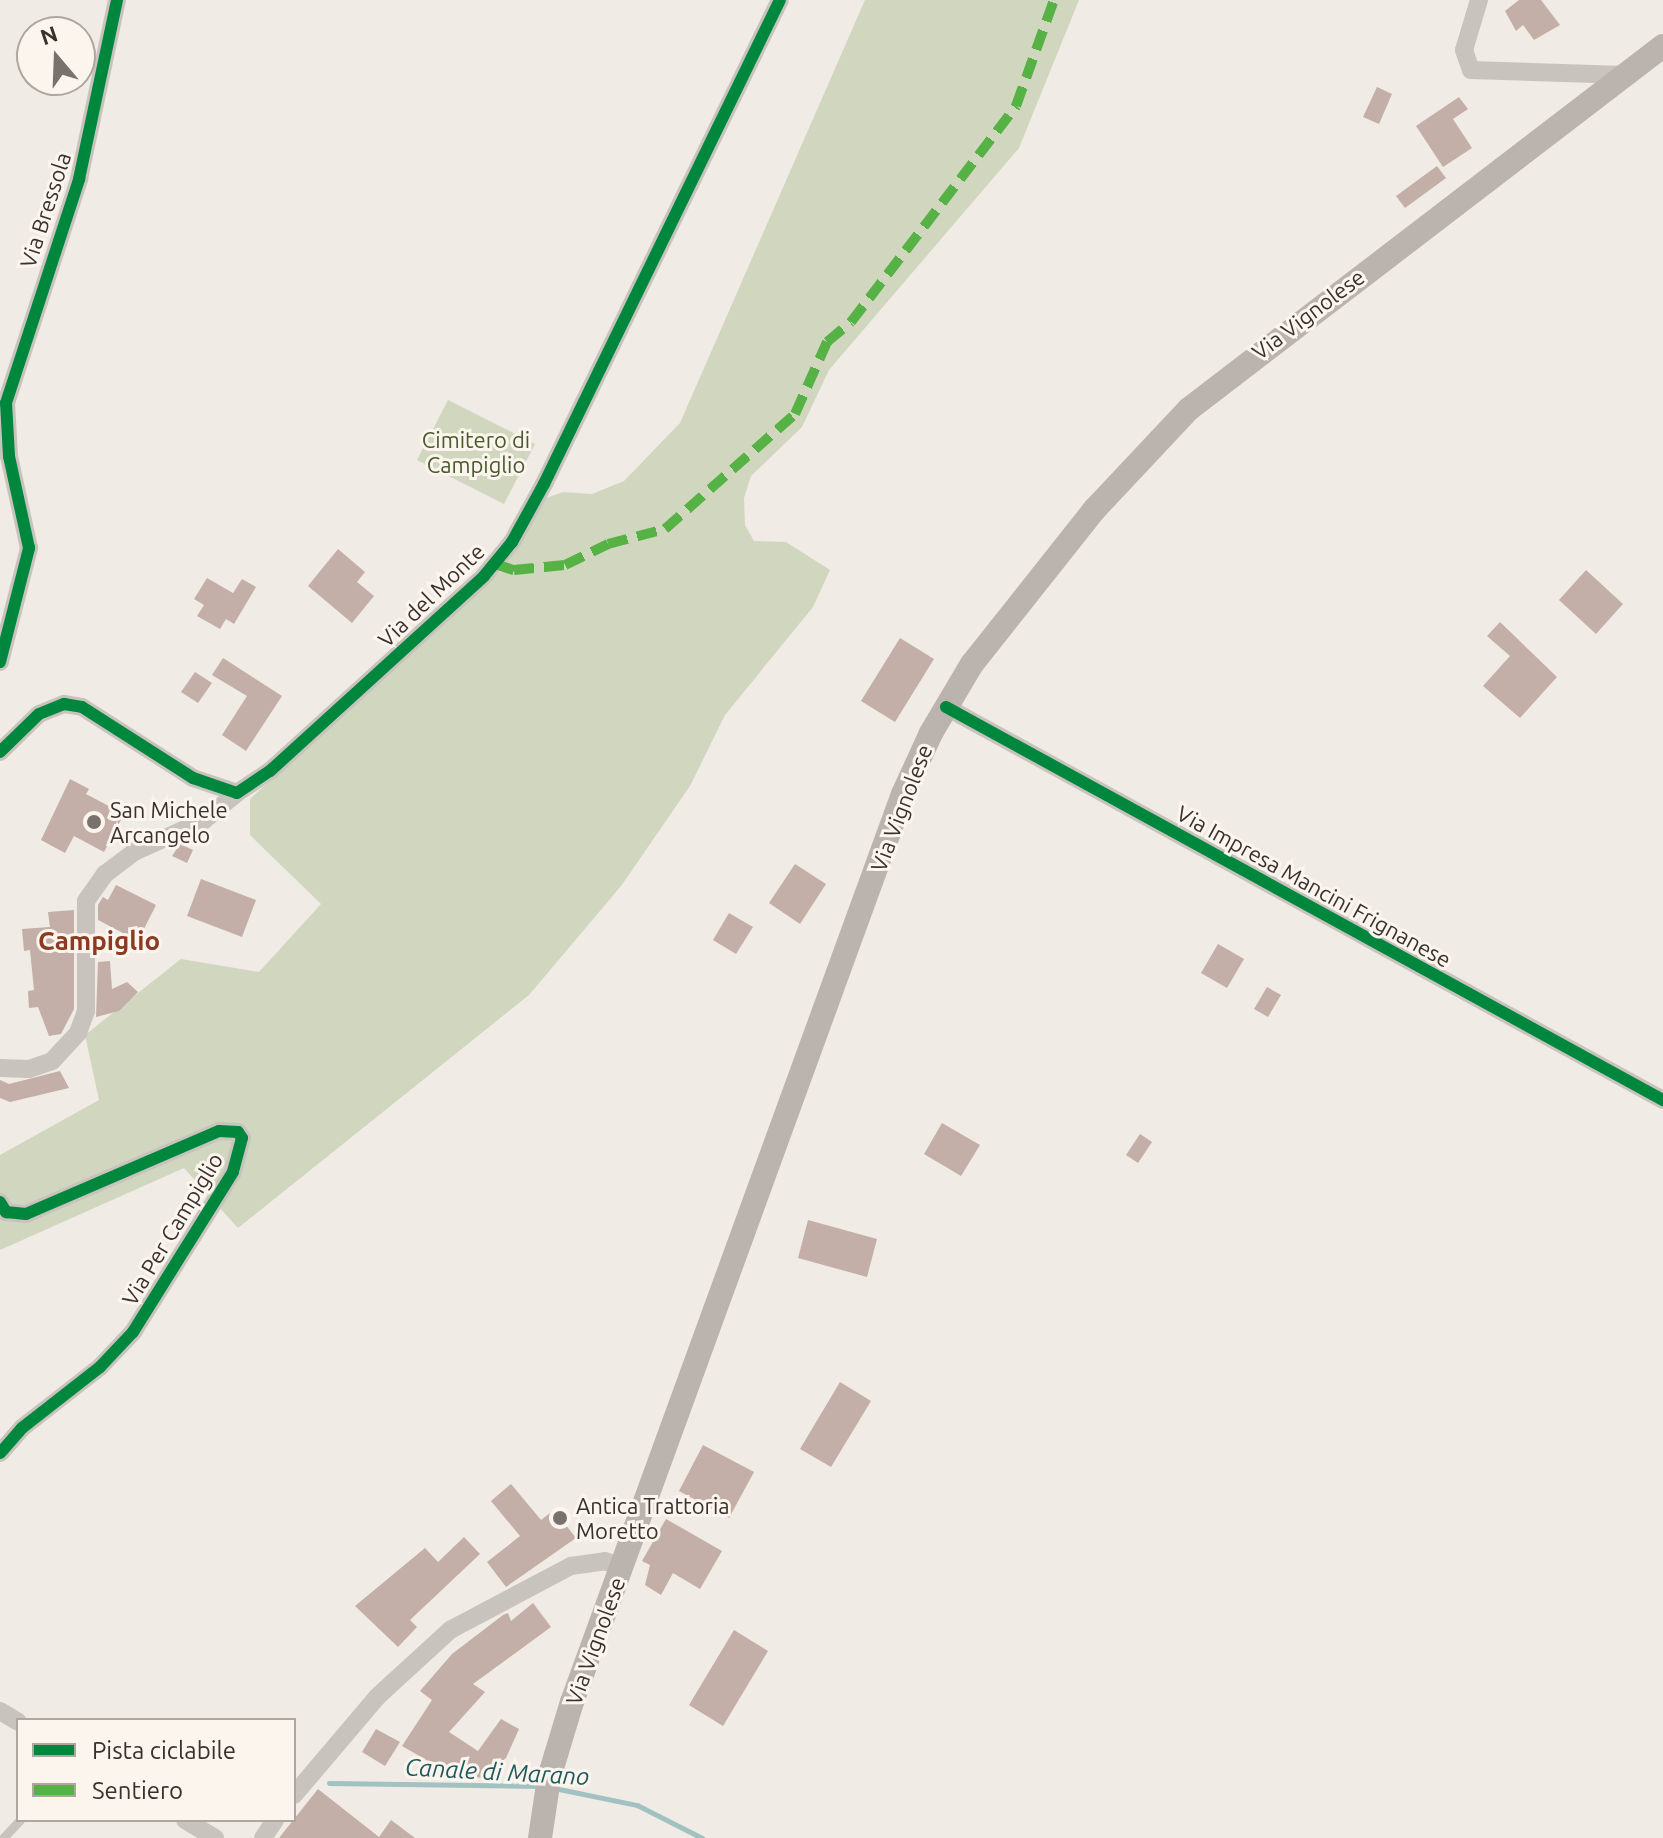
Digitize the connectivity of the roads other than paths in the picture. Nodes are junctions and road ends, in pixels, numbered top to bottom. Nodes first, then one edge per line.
1 (117, 0) edge
2 (780, 0) edge
3 (1479, 0) edge
4 (1663, 46) edge
5 (1625, 75) junction
6 (0, 662) edge
7 (946, 707) junction
8 (0, 752) edge
9 (237, 793) junction
10 (0, 1068) edge
11 (1663, 1100) edge
12 (0, 1202) edge
13 (0, 1453) edge
14 (621, 1567) junction
15 (296, 1793) edge
16 (18, 1822) edge
17 (188, 1822) edge
18 (3, 1838) edge
19 (215, 1838) edge
20 (540, 1838) edge

1 - 6 street, Via Bressola
2 - 9 street, Via del Monte
3 - 5 street
4 - 5 main road, Via Vignolese
5 - 7 main road, Via Vignolese
7 - 11 street, Via Impresa Mancini Frignanese
7 - 14 main road, Via Vignolese
8 - 9 street
9 - 10 street, Via del Monte
12 - 13 street, Via Per Campiglio
14 - 15 street
14 - 20 main road, Via Vignolese
16 - 18 lane
17 - 19 street

